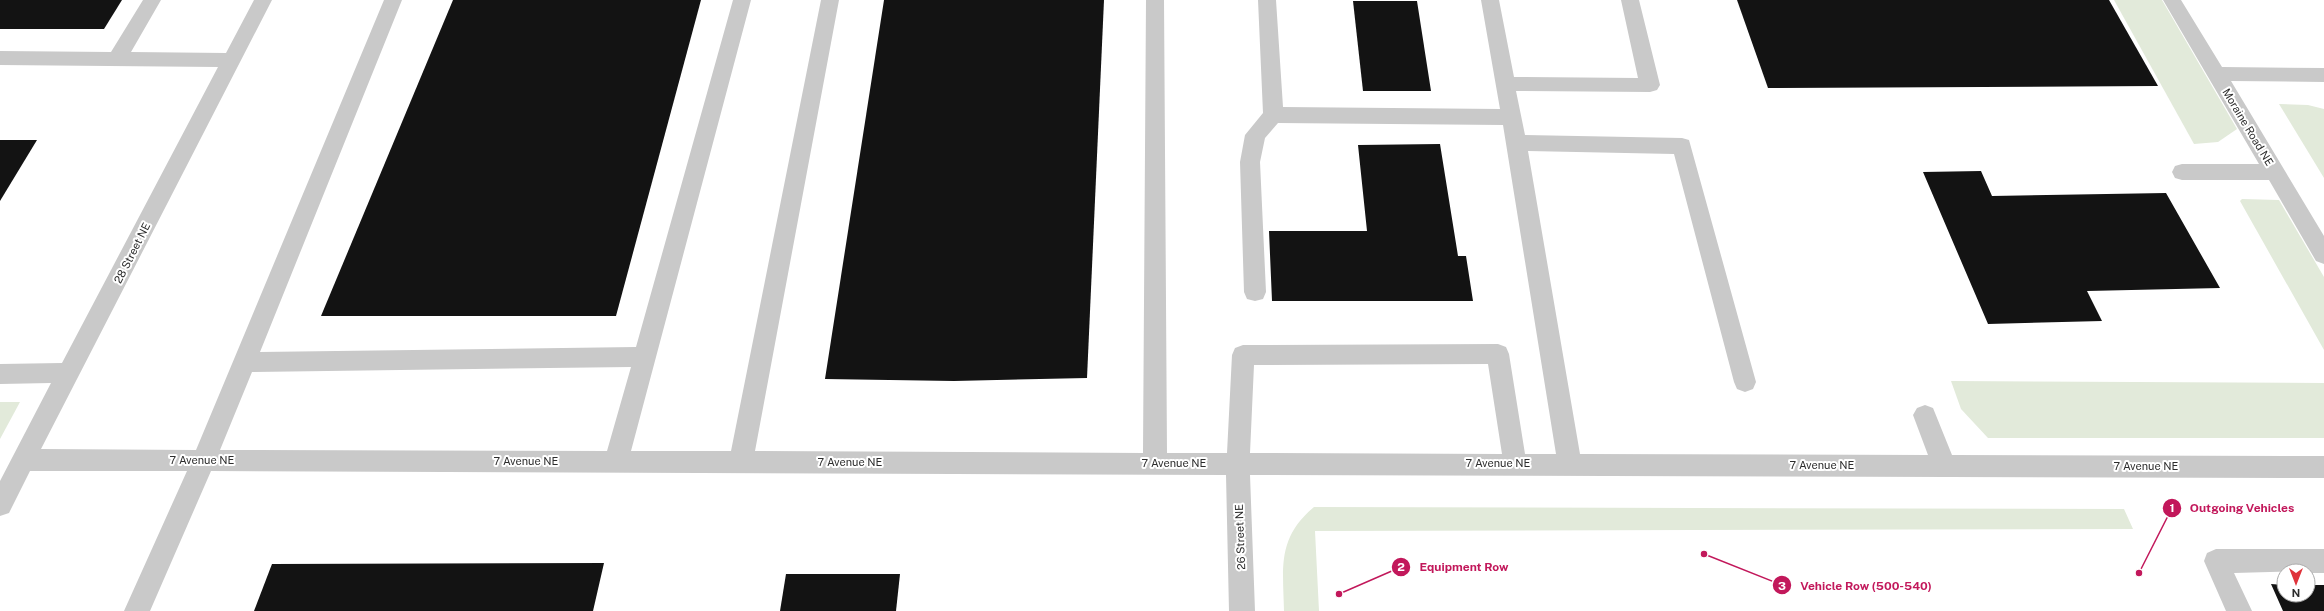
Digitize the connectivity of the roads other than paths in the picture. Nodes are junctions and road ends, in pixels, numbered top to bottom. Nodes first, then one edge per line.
1 (152, 0) edge
2 (263, 0) edge
3 (393, 0) edge
4 (742, 0) edge
5 (830, 0) edge
6 (1155, 0) edge
7 (1267, 0) edge
8 (1490, 0) edge
9 (1630, 0) edge
10 (2172, 0) edge
11 (0, 58) edge
12 (117, 59) junction
13 (232, 60) junction
14 (2216, 74) junction
15 (2324, 75) edge
16 (1506, 84) junction
17 (1273, 115) junction
18 (1511, 116) junction
19 (1516, 143) junction
20 (2182, 172) dead end
21 (2275, 172) junction
22 (2324, 255) edge
23 (1255, 292) dead end
24 (644, 357) junction
25 (245, 362) junction
26 (0, 374) edge
27 (69, 374) junction
28 (1745, 382) dead end
29 (1925, 415) dead end
30 (24, 460) junction
31 (204, 460) junction
32 (616, 462) junction
33 (741, 462) junction
34 (1155, 463) junction
35 (1515, 463) junction
36 (1238, 464) junction
37 (1570, 464) junction
38 (1944, 466) junction
39 (2324, 467) edge
40 (0, 505) edge
41 (2324, 561) edge
42 (137, 611) edge
43 (1242, 611) edge
44 (2239, 611) edge

1 - 12 street
2 - 13 street, 28 Street NE
3 - 25 street
4 - 24 street
5 - 33 street
6 - 34 street
7 - 17 street
8 - 16 street
9 - 16 street
10 - 14 street, Moraine Road NE
11 - 12 street
12 - 13 street
13 - 27 street, 28 Street NE
14 - 15 street
14 - 21 street, Moraine Road NE
16 - 18 street
17 - 18 street
17 - 23 street
18 - 19 street
19 - 28 street
19 - 37 street
20 - 21 street
21 - 22 street, Moraine Road NE
24 - 25 street
24 - 32 street
25 - 31 street
26 - 27 street
27 - 30 street, 28 Street NE
29 - 38 street
30 - 31 street, 7 Avenue NE
30 - 40 street, 28 Street NE
31 - 32 street, 7 Avenue NE
31 - 42 street
32 - 33 street, 7 Avenue NE
33 - 34 street, 7 Avenue NE
34 - 36 street, 7 Avenue NE
35 - 36 street, 7 Avenue NE
35 - 36 street, 26 Street NE
35 - 37 street, 7 Avenue NE
36 - 43 street, 26 Street NE
37 - 38 street, 7 Avenue NE
38 - 39 street, 7 Avenue NE
41 - 44 street

